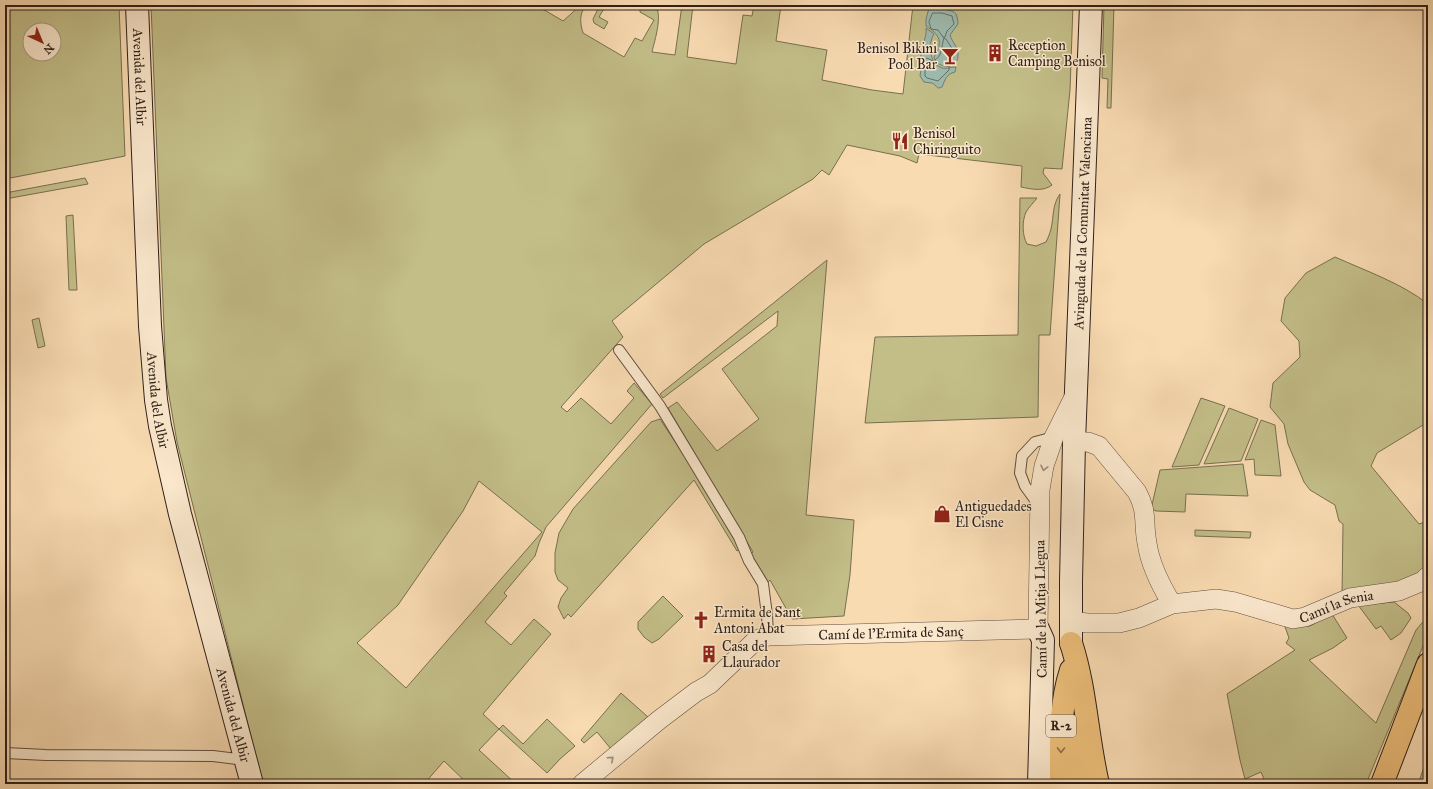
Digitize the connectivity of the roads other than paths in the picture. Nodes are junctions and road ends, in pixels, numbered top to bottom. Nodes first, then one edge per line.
1 (137, 5) edge
2 (1091, 5) edge
3 (619, 350) dead end
4 (1076, 394) junction
5 (1074, 442) junction
6 (1428, 576) edge
7 (1172, 604) junction
8 (1071, 621) junction
9 (1038, 629) junction
10 (768, 636) junction
11 (1071, 643) junction
12 (1428, 664) edge
13 (1072, 670) junction
14 (1428, 700) edge
15 (5, 753) edge
16 (246, 760) junction
17 (252, 784) edge
18 (582, 784) edge
19 (1039, 784) edge
20 (1060, 784) edge
21 (1080, 784) edge
22 (1098, 784) edge
23 (1382, 784) edge
24 (1397, 784) edge

1 - 16 street, Avenida del Albir
2 - 4 street, Avinguda de la Comunitat Valenciana
3 - 10 lane
4 - 5 street, Avinguda de la Comunitat Valenciana
4 -> 9 street, Camí de la Mitja Llegua
5 - 7 street
5 - 8 street, Avinguda de la Comunitat Valenciana
6 - 7 street, Camí la Senia
7 - 8 street, Camí la Senia
8 - 11 street, Avinguda de la Comunitat Valenciana
9 - 10 street, Camí de l'Ermita de Sanç
9 - 19 street, Camí de la Mitja Llegua
18 -> 10 street, Camí de l'Ermita de Sanç
11 - 13 highway
11 - 22 highway
12 - 23 highway
13 -> 20 highway, R-2
13 - 21 highway
14 - 24 highway
15 - 16 lane
16 - 17 street, Avenida del Albir

